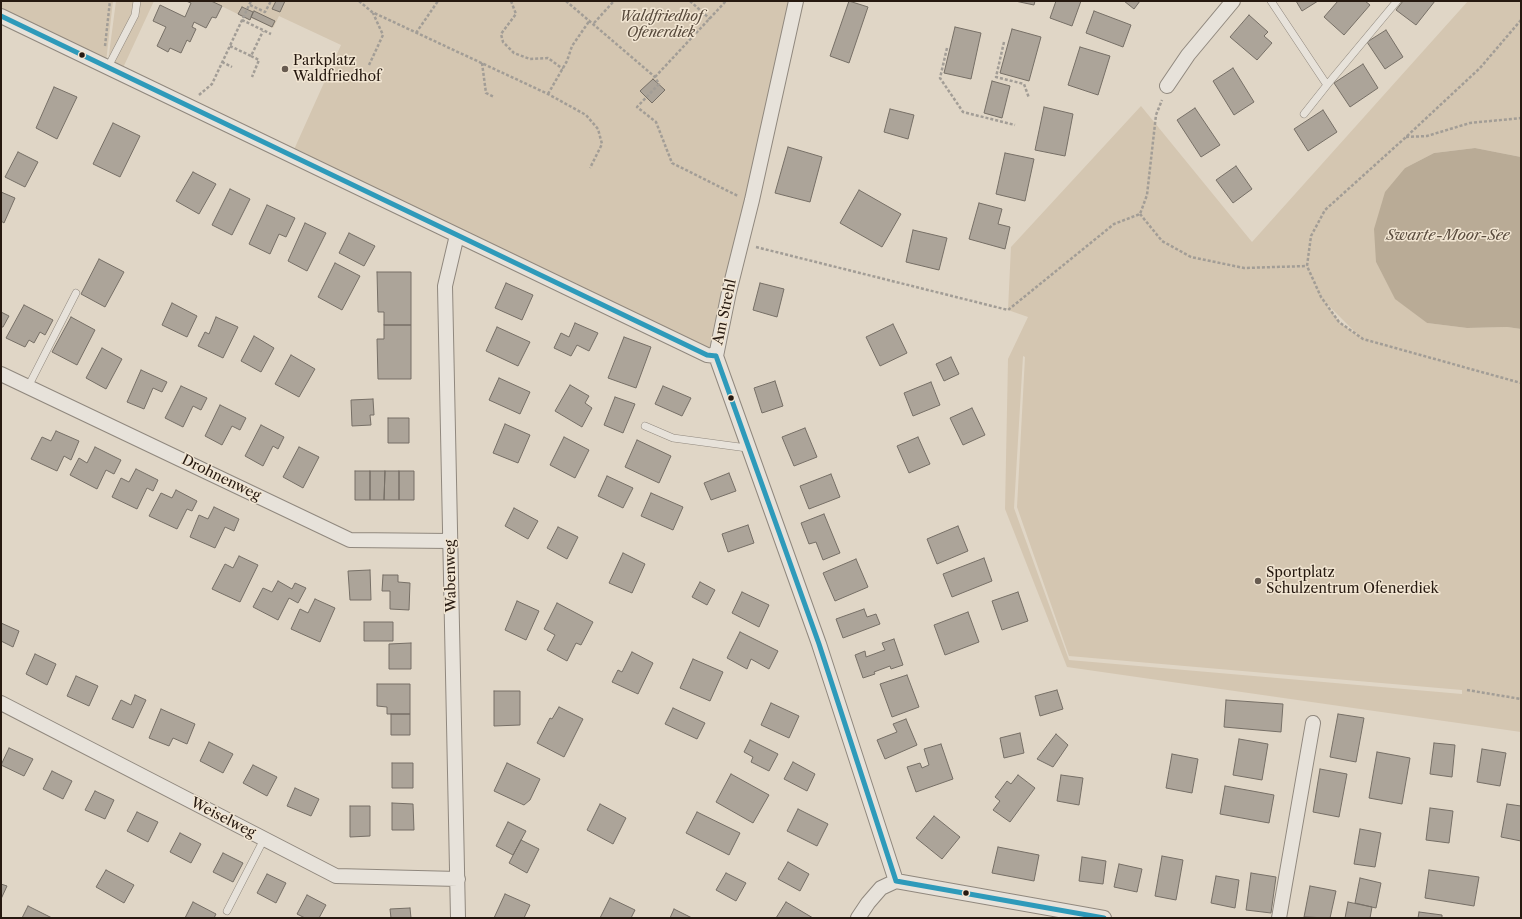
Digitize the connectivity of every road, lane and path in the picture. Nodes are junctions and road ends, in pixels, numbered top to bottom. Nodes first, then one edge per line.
1 (110, 1) edge
2 (137, 1) edge
3 (251, 1) edge
4 (271, 1) edge
5 (359, 1) edge
6 (438, 1) edge
7 (511, 1) edge
8 (566, 1) edge
9 (614, 1) edge
10 (690, 1) edge
11 (726, 1) edge
12 (796, 1) edge
13 (1234, 1) edge
14 (1271, 1) edge
15 (1397, 1) edge
16 (250, 5) junction
17 (372, 12) junction
18 (1, 16) edge
19 (710, 18) junction
20 (242, 20) junction
21 (590, 20) junction
22 (1521, 20) edge
23 (594, 23) junction
24 (263, 30) junction
25 (416, 33) junction
26 (271, 34) dead end
27 (1004, 42) dead end
28 (230, 46) junction
29 (947, 48) dead end
30 (251, 56) junction
31 (222, 62) junction
32 (482, 63) junction
33 (369, 65) dead end
34 (106, 66) junction
35 (232, 67) dead end
36 (563, 69) junction
37 (252, 77) dead end
38 (655, 77) junction
39 (1327, 85) junction
40 (1167, 86) joint
41 (548, 94) junction
42 (494, 97) dead end
43 (1029, 98) dead end
44 (188, 105) junction
45 (1304, 114) dead end
46 (1521, 118) edge
47 (1015, 125) dead end
48 (1406, 137) junction
49 (590, 168) dead end
50 (752, 200) junction
51 (1140, 214) junction
52 (457, 235) junction
53 (739, 245) junction
54 (1308, 266) junction
55 (76, 293) dead end
56 (716, 356) junction
57 (1, 374) edge
58 (1521, 383) edge
59 (28, 387) junction
60 (645, 426) dead end
61 (748, 448) junction
62 (450, 541) junction
63 (1467, 690) dead end
64 (1521, 699) edge
65 (1, 703) edge
66 (1313, 723) dead end
67 (264, 839) junction
68 (458, 879) junction
69 (896, 881) junction
70 (227, 911) dead end
71 (458, 918) edge
72 (858, 918) edge
73 (1104, 918) edge
74 (1279, 918) edge

1 - 34 path
2 - 34 lane
3 - 16 path
4 - 16 path
5 - 17 path
6 - 25 path
7 - 36 path
8 - 21 path
9 - 23 path
10 - 19 path
11 - 19 path
12 - 50 street, Am Strehl
13 - 40 street
14 - 39 lane
15 - 39 lane
16 - 20 path
17 - 25 path
17 - 33 path
18 - 34 street
19 - 38 path
20 - 24 path
20 - 28 path
21 - 23 path
21 - 36 path
22 - 48 path
23 - 38 path
24 - 26 path
24 - 30 path
25 - 32 path
27 - 43 path
28 - 30 path
28 - 31 path
29 - 47 path
30 - 37 path
31 - 35 path
31 - 44 path
32 - 41 path
32 - 42 path
34 - 44 street
36 - 41 path
38 - 50 path
39 - 45 lane
40 - 51 path
41 - 49 path
44 - 52 street
46 - 48 path
48 - 54 path
50 - 53 street, Am Strehl
51 - 53 path
51 - 54 path
52 - 56 street
52 - 62 street, Wabenweg
53 - 56 street, Am Strehl
54 - 58 path
55 - 59 lane
56 - 61 street, Am Strehl
57 - 59 street, Drohnenweg
59 - 62 street, Drohnenweg
60 - 61 lane
61 - 69 street, Am Strehl
62 - 68 street, Wabenweg
63 - 64 path
65 - 67 street, Weiselweg
66 - 74 street
67 - 68 street, Weiselweg
67 - 70 lane
68 - 71 street, Wabenweg
69 - 72 street
69 - 73 street

